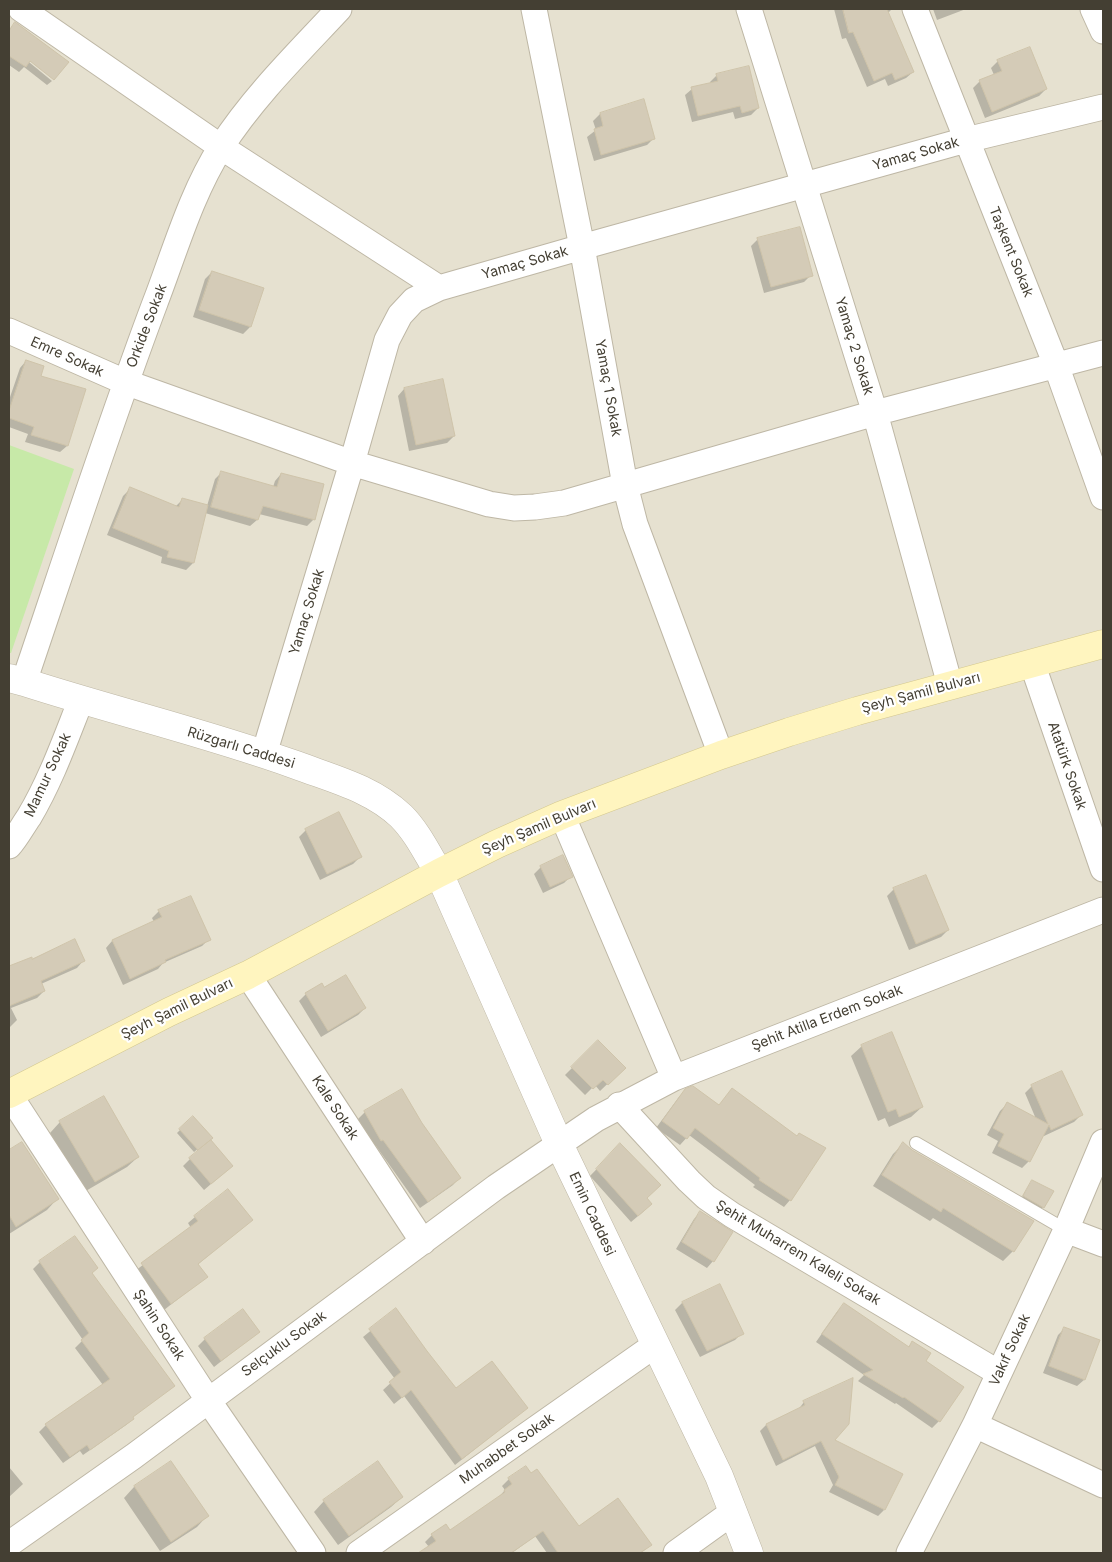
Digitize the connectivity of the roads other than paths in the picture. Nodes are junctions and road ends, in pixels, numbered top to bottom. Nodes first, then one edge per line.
1 (21, 9) edge
2 (339, 9) edge
3 (534, 9) edge
4 (749, 9) edge
5 (914, 9) edge
6 (1093, 9) edge
7 (1103, 31) edge
8 (1103, 107) edge
9 (966, 140) junction
10 (221, 146) junction
11 (805, 186) junction
12 (582, 247) junction
13 (439, 288) junction
14 (9, 331) edge
15 (1103, 353) edge
16 (1056, 365) junction
17 (126, 382) junction
18 (875, 413) junction
19 (352, 463) junction
20 (625, 485) junction
21 (1103, 497) edge
22 (1103, 644) edge
23 (1032, 663) junction
24 (17, 680) edge
25 (950, 685) junction
26 (81, 700) junction
27 (264, 754) junction
28 (720, 755) junction
29 (562, 815) junction
30 (9, 846) edge
31 (1103, 869) edge
32 (439, 873) junction
33 (1103, 910) edge
34 (248, 974) junction
35 (674, 1078) junction
36 (9, 1094) edge
37 (619, 1105) junction
38 (916, 1142) dead end
39 (1103, 1142) edge
40 (559, 1144) junction
41 (1066, 1230) junction
42 (422, 1242) junction
43 (1103, 1244) edge
44 (654, 1345) junction
45 (999, 1373) junction
46 (208, 1400) junction
47 (975, 1425) junction
48 (1103, 1485) edge
49 (732, 1512) junction
50 (9, 1544) edge
51 (312, 1553) edge
52 (359, 1553) edge
53 (676, 1553) edge
54 (749, 1553) edge
55 (909, 1553) edge

1 - 10 street
2 - 10 street, Orkide Sokak
3 - 12 street, Yamaç 1 Sokak
4 - 11 street, Yamaç 2 Sokak
5 - 9 street, Taşkent Sokak
6 - 7 street
8 - 9 street, Yamaç Sokak
9 - 11 street, Yamaç Sokak
9 - 16 street, Taşkent Sokak
10 - 13 street
10 - 17 street, Orkide Sokak
11 - 12 street, Yamaç Sokak
11 - 18 street, Yamaç 2 Sokak
12 - 13 street, Yamaç Sokak
12 - 20 street, Yamaç 1 Sokak
13 - 19 street, Yamaç Sokak
14 - 17 street, Emre Sokak
15 - 16 street, Emre Sokak
16 - 18 street, Emre Sokak
16 - 21 street, Taşkent Sokak
17 - 19 street, Emre Sokak
17 - 24 street, Orkide Sokak
18 - 20 street, Emre Sokak
18 - 25 street, Yamaç 2 Sokak
19 - 20 street, Emre Sokak
19 - 27 street, Yamaç Sokak
20 - 28 street, Yamaç 1 Sokak
22 - 23 main road, Şeyh Şamil Bulvarı
23 - 25 main road, Şeyh Şamil Bulvarı
23 - 31 street, Atatürk Sokak
24 - 26 street, Rüzgarlı Caddesi
25 - 28 main road, Şeyh Şamil Bulvarı
26 - 27 street, Rüzgarlı Caddesi
26 - 30 street, Mamur Sokak
27 - 32 street, Rüzgarlı Caddesi
28 - 29 main road, Şeyh Şamil Bulvarı
29 - 32 main road, Şeyh Şamil Bulvarı
29 - 35 street
32 - 34 main road, Şeyh Şamil Bulvarı
32 - 40 street, Emin Caddesi
33 - 35 street, Şehit Atilla Erdem Sokak
34 - 36 main road, Şeyh Şamil Bulvarı
34 - 42 street, Kale Sokak
35 - 37 street, Şehit Atilla Erdem Sokak
36 - 46 street, Şahin Sokak
37 - 40 street, Şehit Atilla Erdem Sokak
37 - 45 street, Şehit Muharrem Kaleli Sokak
38 - 41 lane
39 - 41 street, Vakıf Sokak
40 - 42 street, Selçuklu Sokak
40 - 44 street, Emin Caddesi
41 - 43 street
41 - 45 street, Vakıf Sokak
42 - 46 street, Selçuklu Sokak
44 - 49 street, Emin Caddesi
44 - 52 street, Muhabbet Sokak
45 - 47 street, Vakıf Sokak
46 - 50 street, Selçuklu Sokak
46 - 51 street, Şahin Sokak
47 - 48 street
47 - 55 street, Vakıf Sokak
49 - 53 street
49 - 54 street, Emin Caddesi

